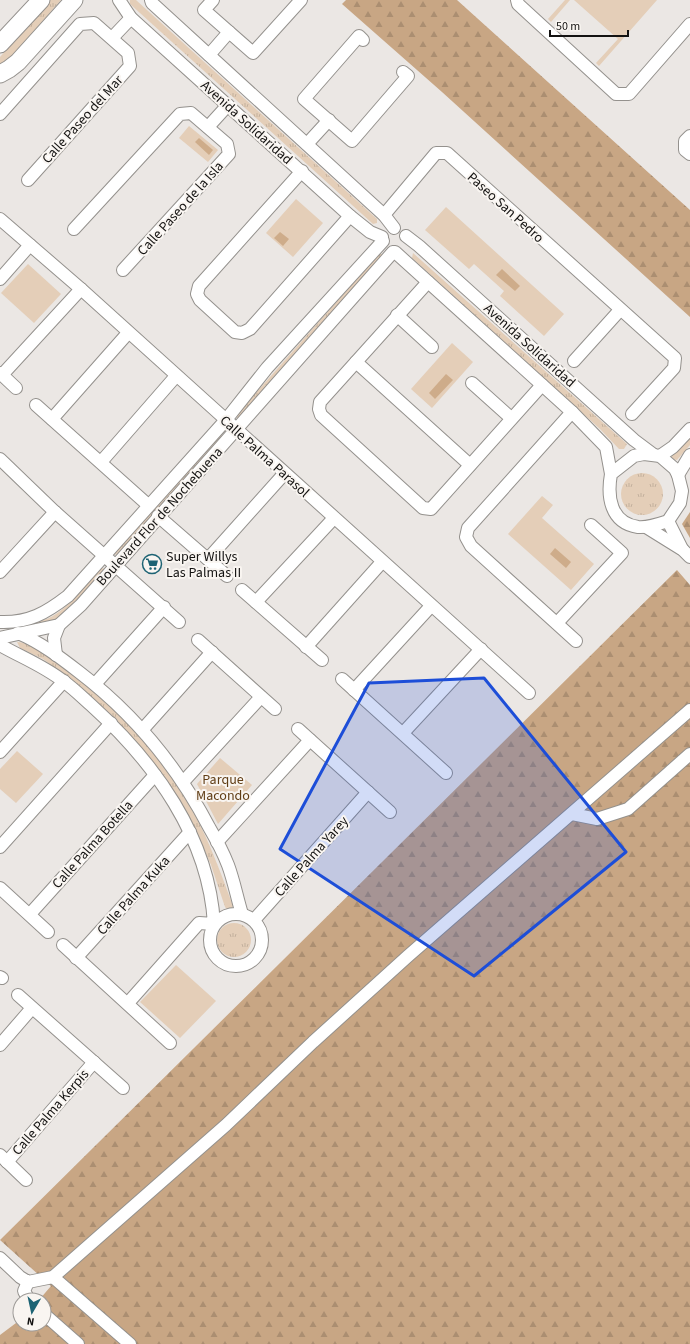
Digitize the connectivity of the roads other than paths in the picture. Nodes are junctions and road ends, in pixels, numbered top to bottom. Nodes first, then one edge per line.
1 (41, 0) edge
2 (74, 0) edge
3 (119, 0) edge
4 (151, 0) edge
5 (213, 0) edge
6 (301, 0) edge
7 (518, 0) edge
8 (131, 18) junction
9 (690, 24) edge
10 (229, 32) junction
11 (112, 38) junction
12 (363, 40) dead end
13 (0, 44) edge
14 (208, 55) junction
15 (403, 72) dead end
16 (0, 74) edge
17 (228, 105) junction
18 (0, 114) edge
19 (329, 120) junction
20 (208, 127) junction
21 (690, 136) edge
22 (307, 144) junction
23 (690, 154) edge
24 (302, 171) junction
25 (28, 180) dead end
26 (384, 215) junction
27 (0, 219) edge
28 (346, 220) junction
29 (394, 228) junction
30 (74, 229) dead end
31 (406, 236) junction
32 (382, 239) junction
33 (30, 245) junction
34 (394, 252) junction
35 (123, 270) dead end
36 (0, 279) edge
37 (428, 282) junction
38 (81, 289) junction
39 (620, 310) junction
40 (397, 315) junction
41 (128, 333) junction
42 (432, 347) dead end
43 (574, 361) dead end
44 (356, 362) junction
45 (1, 374) edge
46 (176, 376) junction
47 (472, 383) dead end
48 (542, 384) junction
49 (16, 388) dead end
50 (36, 405) dead end
51 (572, 412) junction
52 (632, 414) dead end
53 (511, 418) junction
54 (52, 419) junction
55 (225, 420) junction
56 (690, 429) edge
57 (236, 430) junction
58 (690, 455) edge
59 (657, 456) junction
60 (101, 462) junction
61 (470, 465) junction
62 (2, 467) edge
63 (284, 474) junction
64 (611, 474) junction
65 (678, 476) junction
66 (148, 505) junction
67 (55, 512) junction
68 (158, 516) junction
69 (334, 518) junction
70 (668, 521) junction
71 (591, 525) dead end
72 (646, 527) junction
73 (686, 553) edge
74 (104, 555) junction
75 (208, 559) junction
76 (382, 562) junction
77 (116, 566) junction
78 (0, 572) edge
79 (228, 576) dead end
80 (242, 590) dead end
81 (256, 602) junction
82 (431, 606) junction
83 (164, 608) junction
84 (0, 622) edge
85 (179, 622) dead end
86 (557, 623) junction
87 (58, 625) junction
88 (0, 626) edge
89 (21, 634) junction
90 (198, 640) dead end
91 (576, 641) dead end
92 (1, 645) edge
93 (306, 646) junction
94 (481, 649) junction
95 (212, 652) junction
96 (56, 655) junction
97 (322, 660) dead end
98 (342, 680) dead end
99 (64, 681) junction
100 (95, 684) junction
101 (354, 690) junction
102 (529, 693) dead end
103 (261, 697) junction
104 (275, 709) dead end
105 (690, 710) edge
106 (111, 723) junction
107 (143, 729) junction
108 (298, 729) dead end
109 (403, 733) junction
110 (310, 740) junction
111 (0, 752) edge
112 (690, 754) edge
113 (446, 772) dead end
114 (155, 775) junction
115 (183, 782) junction
116 (368, 792) junction
117 (390, 812) dead end
118 (572, 814) junction
119 (190, 832) junction
120 (217, 842) junction
121 (0, 847) edge
122 (0, 888) edge
123 (30, 914) junction
124 (242, 914) junction
125 (254, 920) junction
126 (214, 924) junction
127 (48, 932) dead end
128 (63, 946) dead end
129 (76, 958) junction
130 (18, 995) dead end
131 (128, 1003) junction
132 (32, 1008) junction
133 (170, 1043) dead end
134 (0, 1045) edge
135 (94, 1062) junction
136 (123, 1088) dead end
137 (4, 1158) edge
138 (26, 1180) dead end
139 (0, 1258) edge
140 (54, 1277) junction
141 (28, 1282) junction
142 (25, 1292) edge
143 (52, 1321) edge
144 (78, 1344) edge
145 (130, 1344) edge

1 - 13 main road
2 - 16 main road
3 - 8 street, Avenida Solidaridad
4 - 14 street, Avenida Solidaridad
5 - 10 street
6 - 10 street
7 - 9 street
8 - 11 street
8 - 17 street, Avenida Solidaridad
10 - 14 street
11 - 18 street, Calle Paseo del Mar
11 - 25 street, Calle Paseo del Mar
12 - 19 street
14 - 22 street, Avenida Solidaridad
15 - 19 street
17 - 20 street
17 - 24 street, Avenida Solidaridad
19 - 22 street
20 - 30 street, Calle Paseo de la Isla
20 - 35 street, Calle Paseo de la Isla
21 - 23 street
22 - 26 street, Avenida Solidaridad
24 - 28 street, Avenida Solidaridad
24 - 28 street
26 - 29 street, Avenida Solidaridad
26 - 39 street, Paseo San Pedro
27 - 33 street, Calle Palma Parasol
28 - 32 street, Avenida Solidaridad
29 - 31 street
29 - 32 street
31 - 34 street
31 - 59 street, Avenida Solidaridad
32 - 34 street
32 - 55 street, Boulevard Flor de Nochebuena
33 - 36 street
33 - 38 street, Calle Palma Parasol
34 - 37 street, Avenida Solidaridad
34 - 57 street, Boulevard Flor de Nochebuena
37 - 40 street
37 - 48 street, Avenida Solidaridad
38 - 41 street, Calle Palma Parasol
38 - 45 street
39 - 43 street
39 - 52 street, Paseo San Pedro
40 - 42 street
40 - 44 street
41 - 46 street, Calle Palma Parasol
41 - 54 street
44 - 61 street
44 - 61 street
45 - 49 street
46 - 55 street, Calle Palma Parasol
46 - 60 street
47 - 53 street
48 - 51 street, Avenida Solidaridad
48 - 53 street
50 - 54 street
51 - 64 street, Avenida Solidaridad
51 - 86 street
53 - 61 street
54 - 60 street
55 - 57 street, Calle Palma Parasol
55 - 66 street, Boulevard Flor de Nochebuena
56 - 59 street
57 - 63 street, Calle Palma Parasol
57 - 68 street, Boulevard Flor de Nochebuena
58 - 65 street
59 - 64 street
59 - 65 street
60 - 66 street
62 - 67 street
63 - 69 street, Calle Palma Parasol
63 - 75 street
64 - 72 street
65 - 70 street
66 - 74 street, Boulevard Flor de Nochebuena
67 - 74 street
67 - 78 street
68 - 75 street
68 - 77 street, Boulevard Flor de Nochebuena
69 - 76 street, Calle Palma Parasol
69 - 81 street
70 - 72 street
70 - 73 street
71 - 86 street
72 - 73 street
74 - 77 street
74 - 84 street, Boulevard Flor de Nochebuena
75 - 79 street
76 - 82 street, Calle Palma Parasol
76 - 93 street
77 - 83 street
77 - 87 street, Boulevard Flor de Nochebuena
80 - 81 street
81 - 93 street
82 - 94 street, Calle Palma Parasol
82 - 101 street
83 - 85 street
83 - 100 street
86 - 91 street
87 - 89 street, Boulevard Flor de Nochebuena
87 - 96 street
88 - 89 street
89 - 92 street, Boulevard Flor de Nochebuena
89 - 96 street
90 - 95 street
92 - 99 street
93 - 97 street
94 - 102 street, Calle Palma Parasol
94 - 109 street
95 - 103 street
95 - 107 street
96 - 100 street
98 - 101 street
99 - 106 street
99 - 111 street
100 - 107 street
101 - 109 street
103 - 104 street
103 - 115 street
105 - 118 street
106 - 114 street
106 - 121 street
107 - 115 street
108 - 110 street
109 - 113 street
110 - 116 street
110 - 120 street
112 - 118 street
114 - 119 street
114 - 123 street, Calle Palma Botella
115 - 120 street
116 - 117 street
116 - 125 street, Calle Palma Yarey
118 - 140 street
119 - 126 street
119 - 129 street, Calle Palma Kuka
120 - 124 street
122 - 123 street
123 - 127 street
124 - 125 street
124 - 126 street
125 - 126 street
126 - 131 street
128 - 129 street
129 - 131 street
130 - 132 street, Calle Palma Kerpis
131 - 133 street
132 - 134 street
132 - 135 street, Calle Palma Kerpis
135 - 136 street, Calle Palma Kerpis
135 - 137 street, Calle Palma Kerpis
137 - 138 street
139 - 141 street
140 - 141 street
140 - 145 street
141 - 142 street
143 - 144 street

